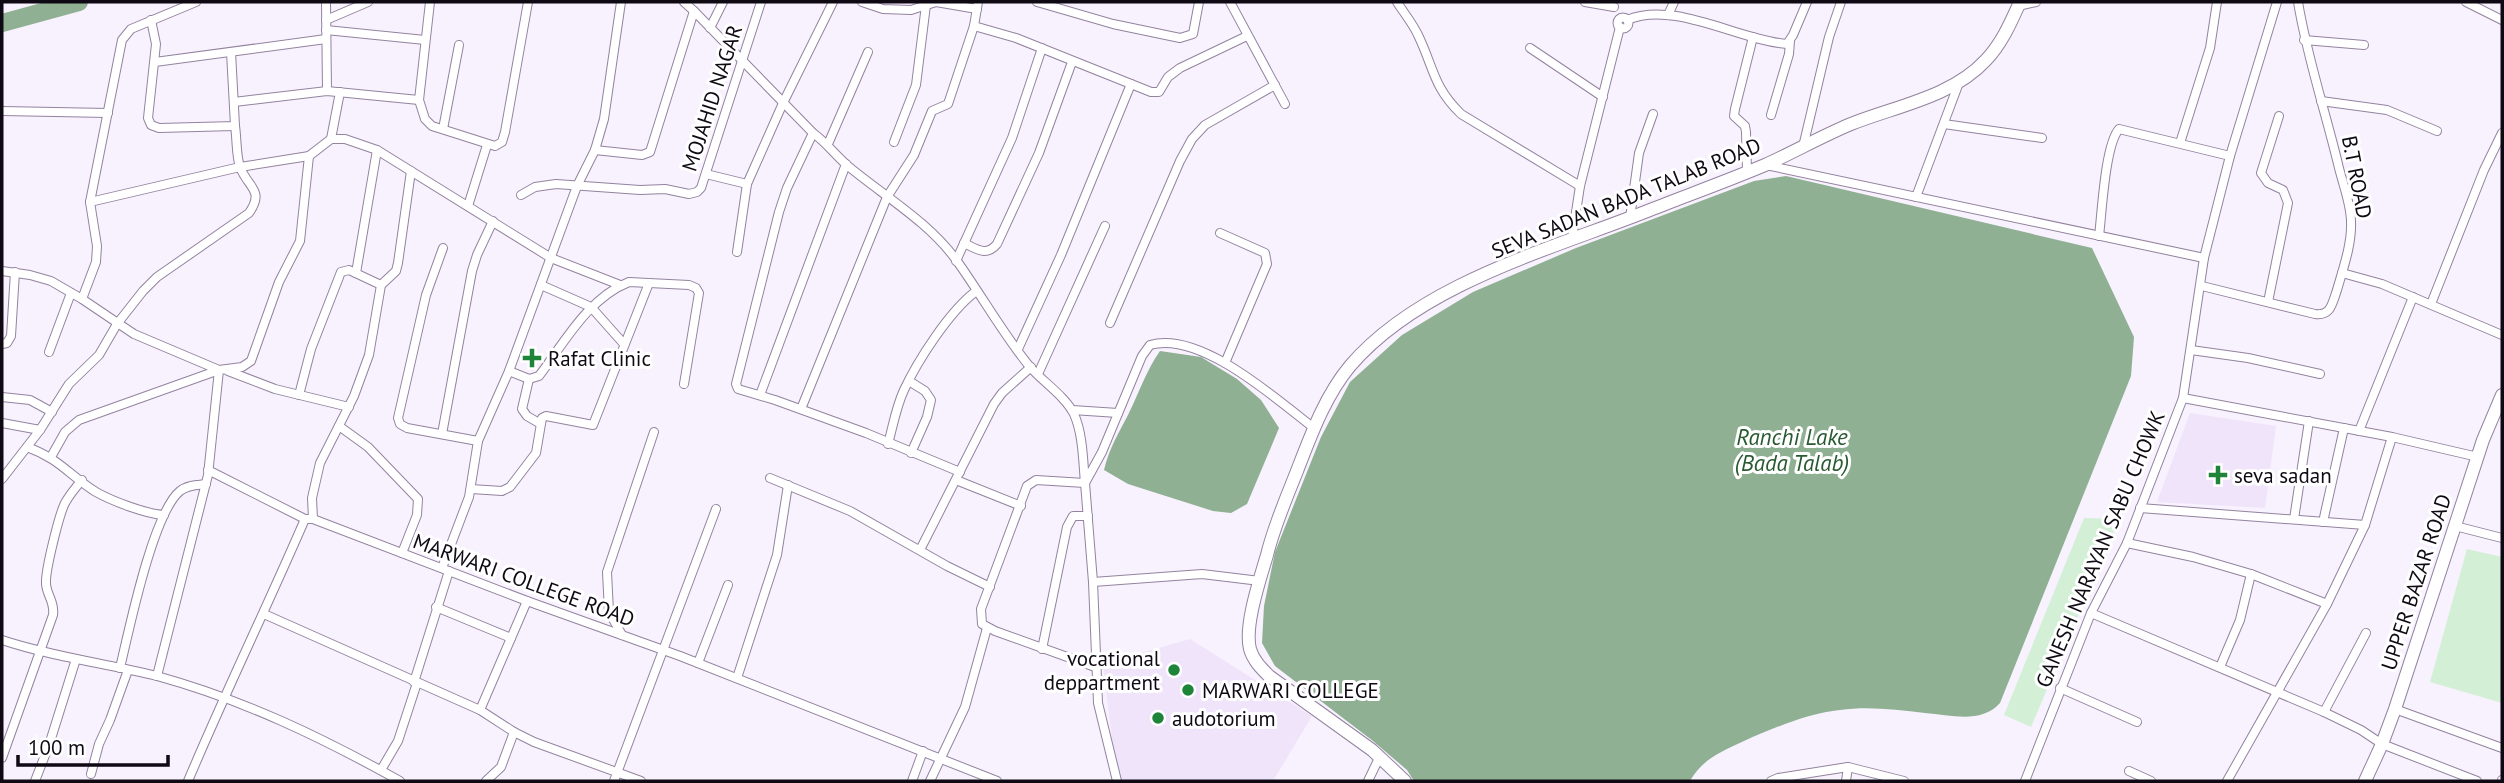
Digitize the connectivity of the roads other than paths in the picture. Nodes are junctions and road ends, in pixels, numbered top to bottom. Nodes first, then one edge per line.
1 (196, 2) edge
2 (326, 2) edge
3 (368, 2) edge
4 (430, 2) edge
5 (528, 2) edge
6 (621, 2) edge
7 (684, 2) edge
8 (723, 2) edge
9 (761, 2) edge
10 (833, 2) edge
11 (862, 2) edge
12 (1037, 2) edge
13 (1199, 2) edge
14 (1229, 2) edge
15 (1238, 2) edge
16 (1397, 2) edge
17 (1585, 2) edge
18 (1674, 2) edge
19 (1807, 2) edge
20 (1841, 2) edge
21 (2036, 2) edge
22 (2217, 2) edge
23 (2277, 2) edge
24 (2298, 2) edge
25 (2466, 2) edge
26 (1613, 4) edge
27 (2019, 4) edge
28 (926, 5) junction
29 (978, 5) edge
30 (694, 11) junction
31 (1668, 15) junction
32 (151, 20) junction
33 (2502, 20) edge
34 (1622, 22) junction
35 (974, 26) junction
36 (710, 28) junction
37 (326, 30) junction
38 (1247, 36) junction
39 (1753, 37) junction
40 (425, 40) junction
41 (2304, 40) junction
42 (1790, 41) junction
43 (459, 44) dead end
44 (2364, 44) dead end
45 (1042, 48) junction
46 (1530, 48) dead end
47 (231, 51) junction
48 (868, 52) dead end
49 (742, 60) junction
50 (155, 62) junction
51 (1072, 62) junction
52 (1960, 80) junction
53 (1131, 84) junction
54 (1275, 85) junction
55 (327, 91) junction
56 (340, 92) junction
57 (1603, 97) junction
58 (419, 100) junction
59 (234, 102) junction
60 (2321, 102) junction
61 (783, 103) junction
62 (1285, 104) dead end
63 (2, 111) edge
64 (108, 113) junction
65 (1653, 114) dead end
66 (1771, 115) dead end
67 (2279, 116) dead end
68 (1944, 124) junction
69 (235, 126) junction
70 (443, 129) junction
71 (2437, 131) dead end
72 (813, 133) junction
73 (2502, 133) edge
74 (2042, 138) dead end
75 (331, 139) junction
76 (894, 142) dead end
77 (2180, 143) junction
78 (828, 144) junction
79 (487, 145) junction
80 (1803, 147) junction
81 (377, 150) junction
82 (595, 150) junction
83 (309, 156) junction
84 (2230, 156) junction
85 (846, 164) junction
86 (1765, 164) junction
87 (240, 167) junction
88 (411, 171) junction
89 (1747, 172) junction
90 (706, 174) junction
91 (747, 184) junction
92 (577, 186) junction
93 (1580, 186) junction
94 (521, 195) dead end
95 (887, 197) junction
96 (1916, 197) junction
97 (90, 202) junction
98 (468, 206) junction
99 (1630, 218) junction
100 (493, 221) junction
101 (1105, 226) dead end
102 (1220, 233) dead end
103 (2099, 236) junction
104 (1572, 238) junction
105 (964, 243) junction
106 (443, 248) dead end
107 (737, 252) dead end
108 (551, 258) junction
109 (2204, 258) junction
110 (956, 261) junction
111 (2, 271) edge
112 (15, 272) junction
113 (2342, 273) junction
114 (356, 274) junction
115 (649, 282) junction
116 (382, 285) junction
117 (541, 285) junction
118 (620, 285) junction
119 (2202, 286) junction
120 (975, 292) junction
121 (71, 293) junction
122 (2413, 297) junction
123 (82, 299) junction
124 (2268, 302) junction
125 (2431, 304) junction
126 (591, 307) junction
127 (1110, 323) dead end
128 (117, 324) junction
129 (2502, 335) edge
130 (623, 343) junction
131 (2, 344) edge
132 (1018, 349) junction
133 (2191, 350) junction
134 (49, 352) dead end
135 (1225, 363) junction
136 (1031, 367) junction
137 (222, 370) junction
138 (509, 371) junction
139 (1038, 374) junction
140 (2320, 374) dead end
141 (529, 379) junction
142 (909, 381) junction
143 (684, 384) dead end
144 (299, 395) junction
145 (2502, 395) edge
146 (760, 396) junction
147 (2, 397) edge
148 (2183, 398) junction
149 (349, 407) junction
150 (801, 410) junction
151 (1072, 410) junction
152 (52, 412) junction
153 (1118, 413) junction
154 (2309, 421) junction
155 (2, 423) edge
156 (539, 423) junction
157 (339, 426) junction
158 (1314, 428) junction
159 (2344, 428) junction
160 (40, 430) junction
161 (2358, 431) junction
162 (654, 432) dead end
163 (442, 434) junction
164 (2392, 437) junction
165 (478, 440) junction
166 (888, 443) junction
167 (27, 447) junction
168 (911, 453) junction
169 (51, 457) junction
170 (2478, 457) junction
171 (208, 470) junction
172 (958, 476) junction
173 (770, 478) dead end
174 (2, 479) edge
175 (82, 480) junction
176 (1085, 483) junction
177 (206, 484) junction
178 (788, 485) junction
179 (471, 489) junction
180 (1021, 506) junction
181 (2140, 508) junction
182 (716, 509) dead end
183 (164, 516) junction
184 (1088, 516) junction
185 (309, 519) junction
186 (2294, 519) junction
187 (2323, 522) junction
188 (2365, 525) junction
189 (2455, 526) junction
190 (2502, 538) edge
191 (2127, 543) junction
192 (919, 550) junction
193 (402, 553) junction
194 (445, 569) junction
195 (2251, 574) junction
196 (1260, 581) junction
197 (1093, 582) junction
198 (728, 584) dead end
199 (990, 587) junction
200 (527, 601) junction
201 (2327, 604) junction
202 (436, 607) junction
203 (2091, 613) junction
204 (264, 614) junction
205 (987, 628) junction
206 (2367, 634) dead end
207 (622, 635) junction
208 (510, 638) junction
209 (2, 640) edge
210 (1042, 649) junction
211 (665, 650) junction
212 (40, 652) junction
213 (76, 659) junction
214 (698, 663) junction
215 (1095, 667) junction
216 (2220, 667) junction
217 (124, 669) junction
218 (157, 677) junction
219 (737, 678) junction
220 (415, 682) junction
221 (2060, 688) junction
222 (2278, 694) junction
223 (223, 698) junction
224 (2395, 709) junction
225 (480, 710) junction
226 (2323, 712) junction
227 (2137, 722) dead end
228 (514, 732) junction
229 (2382, 744) junction
230 (2502, 748) edge
231 (923, 751) junction
232 (1380, 756) junction
233 (2, 758) edge
234 (940, 758) junction
235 (1848, 767) junction
236 (381, 770) junction
237 (2129, 771) dead end
238 (91, 774) dead end
239 (616, 777) edge
240 (1785, 779) edge
241 (35, 781) edge
242 (188, 781) edge
243 (400, 781) edge
244 (486, 781) edge
245 (641, 781) edge
246 (912, 781) edge
247 (930, 781) edge
248 (997, 781) edge
249 (1117, 781) edge
250 (1368, 781) edge
251 (1405, 781) edge
252 (1771, 781) edge
253 (1846, 781) edge
254 (1904, 781) edge
255 (2025, 781) edge
256 (2151, 781) edge
257 (2227, 781) edge
258 (2365, 781) edge
259 (2477, 781) edge

1 - 32 street
2 - 37 street
3 - 37 street
4 - 40 street
5 - 79 street
6 - 82 street
7 - 30 street
8 - 36 street
9 - 49 street, MOJAHID NAGAR
10 - 61 street
11 - 28 street
12 - 13 street
14 - 15 street
14 - 38 street
16 - 93 street
17 - 26 street
18 - 31 street
19 - 42 street
20 - 80 street
21 - 27 street
22 - 77 street
23 - 84 street, GANESH NARAYAN SABU CHOWK
24 - 41 street, B.T ROAD
25 - 33 street
26 - 34 street
27 - 52 street, SEVA SADAN BADA TALAB ROAD
28 - 29 street
28 - 76 street
29 - 35 street
30 - 36 street
30 - 82 street
31 - 34 street
31 - 39 street
32 - 50 street
32 - 64 street
34 - 57 street
35 - 45 street
35 - 95 street
36 - 49 street
37 - 40 street
37 - 47 street
37 - 55 street
38 - 53 street
38 - 54 street
39 - 42 street
39 - 89 street
40 - 58 street
41 - 44 street
41 - 60 street, B.T ROAD
42 - 66 street
43 - 70 street
45 - 51 street
45 - 105 street
46 - 57 street
47 - 50 street
47 - 59 street
48 - 78 street
49 - 61 street
49 - 90 street, MOJAHID NAGAR
50 - 69 street
51 - 53 street
51 - 105 street
52 - 68 street
52 - 80 street, SEVA SADAN BADA TALAB ROAD
53 - 132 street
54 - 62 street
54 - 127 street
55 - 56 street
55 - 59 street
56 - 58 street
56 - 75 street
57 - 93 street
58 - 70 street
59 - 69 street
60 - 71 street
60 - 113 street, B.T ROAD
61 - 72 street
61 - 91 street
63 - 64 street
64 - 97 street
65 - 99 street
67 - 124 street
68 - 74 street
68 - 96 street
69 - 87 street
70 - 79 street
72 - 78 street
72 - 146 street
73 - 125 street
75 - 81 street
75 - 83 street
77 - 84 street
77 - 103 street
78 - 85 street
79 - 98 street
80 - 86 street, SEVA SADAN BADA TALAB ROAD
81 - 88 street
81 - 114 street
82 - 92 street
83 - 87 street
83 - 137 street
84 - 109 street, GANESH NARAYAN SABU CHOWK
85 - 95 street
85 - 146 street
86 - 89 street, SEVA SADAN BADA TALAB ROAD
86 - 96 street
87 - 97 street
87 - 128 street
88 - 98 street
88 - 116 street
89 - 99 street, SEVA SADAN BADA TALAB ROAD
90 - 91 street
90 - 92 street, MOJAHID NAGAR
91 - 107 street
92 - 94 street, MOJAHID NAGAR
92 - 108 street
93 - 104 street
95 - 110 street
95 - 150 street
96 - 103 street
97 - 123 street
98 - 100 street
99 - 104 street, SEVA SADAN BADA TALAB ROAD
100 - 108 street
100 - 163 street
101 - 139 street
102 - 135 street
103 - 109 street
104 - 158 street, SEVA SADAN BADA TALAB ROAD
105 - 110 street
106 - 163 street
108 - 117 street
108 - 118 street
109 - 119 street, GANESH NARAYAN SABU CHOWK
110 - 120 street
111 - 112 street
112 - 121 street
112 - 131 street
113 - 122 street
113 - 124 street, B.T ROAD
114 - 116 street
114 - 144 street
115 - 118 street
115 - 130 street
115 - 143 street
116 - 149 street
117 - 126 street
117 - 138 street
118 - 126 street
119 - 124 street, B.T ROAD
119 - 133 street, GANESH NARAYAN SABU CHOWK
120 - 132 street
120 - 142 street
121 - 123 street
121 - 134 street
122 - 125 street
122 - 161 street
123 - 128 street
125 - 129 street
126 - 130 street
126 - 141 street
128 - 137 street
128 - 152 street
130 - 156 street
132 - 136 street
133 - 140 street
133 - 148 street, GANESH NARAYAN SABU CHOWK
135 - 153 street
135 - 158 street
136 - 139 street
136 - 172 street
137 - 144 street
137 - 169 street
137 - 171 street
138 - 141 street
138 - 165 street
139 - 151 street
141 - 156 street
142 - 166 street
142 - 168 street
144 - 149 street
145 - 170 street, UPPER BAZAR ROAD
146 - 150 street
147 - 152 street
148 - 154 street
148 - 181 street, GANESH NARAYAN SABU CHOWK
149 - 157 street
150 - 166 street
151 - 153 street
151 - 176 street
152 - 160 street
153 - 176 street
154 - 159 street
154 - 186 street
155 - 160 street
156 - 179 street
157 - 185 street
157 - 193 street
158 - 196 street, SEVA SADAN BADA TALAB ROAD
159 - 161 street
159 - 187 street
160 - 167 street
161 - 164 street
162 - 207 street
163 - 165 street
164 - 170 street
164 - 188 street
165 - 179 street
166 - 168 street
167 - 169 street
167 - 174 street
168 - 172 street
169 - 175 street
170 - 189 street, UPPER BAZAR ROAD
171 - 177 street
171 - 185 street, MARWARI COLLEGE ROAD
172 - 180 street
172 - 192 street
173 - 178 street
175 - 183 street
175 - 212 street
176 - 180 street
176 - 184 street
177 - 183 street
177 - 218 street
178 - 192 street
178 - 219 street
179 - 194 street
180 - 199 street
181 - 186 street
181 - 191 street, GANESH NARAYAN SABU CHOWK
182 - 211 street
183 - 217 street
184 - 197 street
184 - 210 street
185 - 193 street, MARWARI COLLEGE ROAD
185 - 204 street
186 - 187 street
187 - 188 street
188 - 201 street
189 - 190 street
189 - 224 street, UPPER BAZAR ROAD
191 - 195 street
191 - 203 street, GANESH NARAYAN SABU CHOWK
192 - 199 street
193 - 194 street, MARWARI COLLEGE ROAD
194 - 200 street, MARWARI COLLEGE ROAD
194 - 202 street
195 - 201 street
195 - 216 street
196 - 197 street
196 - 232 street, SEVA SADAN BADA TALAB ROAD
197 - 215 street
198 - 214 street
199 - 205 street
200 - 207 street, MARWARI COLLEGE ROAD
200 - 208 street
201 - 222 street
202 - 208 street
202 - 220 street
203 - 216 street
203 - 221 street, GANESH NARAYAN SABU CHOWK
204 - 220 street
204 - 223 street
205 - 210 street
205 - 234 street
206 - 226 street
207 - 211 street, MARWARI COLLEGE ROAD
208 - 225 street
209 - 212 street
210 - 215 street
211 - 214 street, MARWARI COLLEGE ROAD
211 - 239 street
212 - 213 street
212 - 233 street
213 - 217 street
213 - 241 street
214 - 219 street, MARWARI COLLEGE ROAD
215 - 249 street
216 - 222 street
217 - 218 street
217 - 238 street
218 - 223 street
219 - 231 street, MARWARI COLLEGE ROAD
220 - 225 street
220 - 236 street
221 - 227 street
221 - 255 street, GANESH NARAYAN SABU CHOWK
222 - 226 street
222 - 257 street
223 - 236 street
223 - 242 street
224 - 229 street, UPPER BAZAR ROAD
224 - 230 street
225 - 228 street
226 - 229 street
228 - 239 street
228 - 244 street
229 - 258 street, UPPER BAZAR ROAD
229 - 259 street
231 - 234 street, MARWARI COLLEGE ROAD
231 - 246 street
232 - 250 street
232 - 251 street, SEVA SADAN BADA TALAB ROAD
234 - 247 street
234 - 248 street, MARWARI COLLEGE ROAD
235 - 240 street
235 - 253 street
235 - 254 street
236 - 243 street
237 - 256 street
239 - 245 street
240 - 252 street

